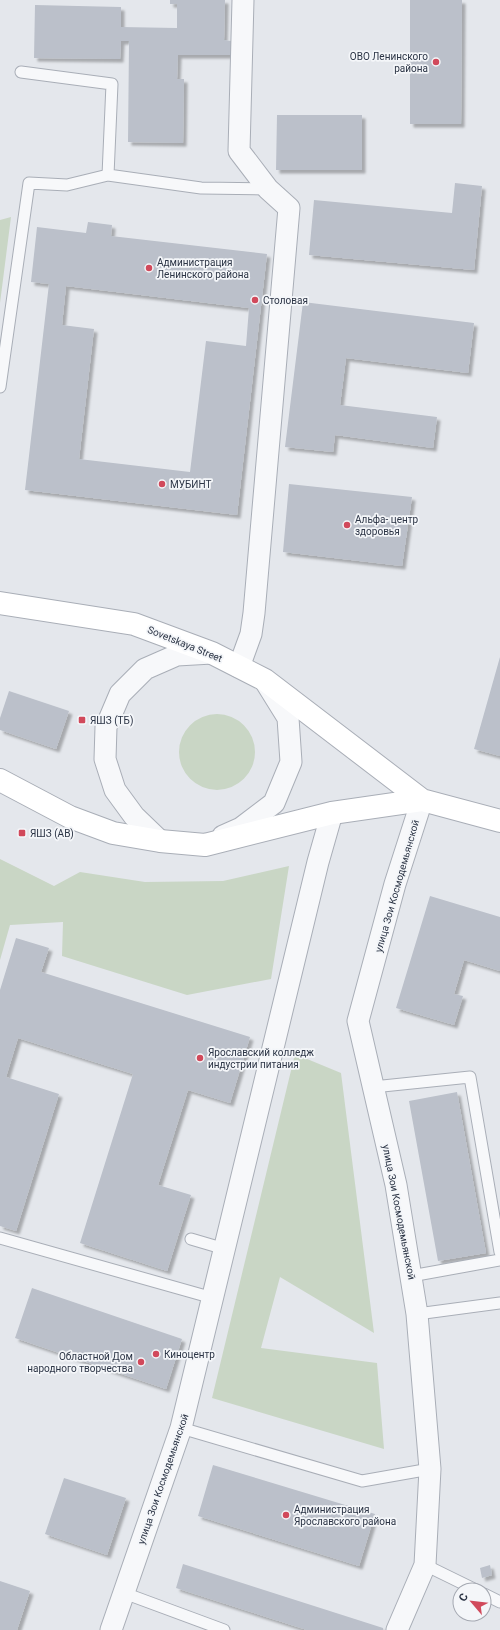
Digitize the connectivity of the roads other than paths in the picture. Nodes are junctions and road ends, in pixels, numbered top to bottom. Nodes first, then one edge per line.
1 (243, 0) edge
2 (21, 72) dead end
3 (108, 175) junction
4 (268, 189) junction
5 (0, 387) edge
6 (0, 603) edge
7 (212, 654) junction
8 (239, 667) junction
9 (265, 680) junction
10 (0, 780) edge
11 (422, 800) junction
12 (332, 813) junction
13 (500, 821) edge
14 (160, 841) junction
15 (205, 845) junction
16 (374, 1087) junction
17 (0, 1238) edge
18 (191, 1239) dead end
19 (225, 1249) junction
20 (500, 1252) edge
21 (500, 1260) edge
22 (411, 1276) junction
23 (213, 1298) junction
24 (500, 1303) edge
25 (418, 1314) junction
26 (181, 1428) junction
27 (430, 1469) junction
28 (425, 1566) junction
29 (459, 1582) edge
30 (124, 1593) junction
31 (111, 1630) edge
32 (224, 1630) edge
33 (397, 1630) edge

1 - 4 street
2 - 3 lane
3 - 4 lane
3 - 5 lane
4 - 8 street
6 - 7 street, Sovetskaya Street
7 - 8 street, Sovetskaya Street
7 - 14 street
8 - 9 street, Sovetskaya Street
9 - 11 street, Sovetskaya Street
9 - 15 street
10 - 14 street, Sovetskaya Street
11 - 12 street, Sovetskaya Street
11 - 13 street, Sovetskaya Street
11 - 16 street, улица Зои Космодемьянской
12 - 15 street, Sovetskaya Street
12 - 19 street, улица Зои Космодемьянской
14 - 15 street, Sovetskaya Street
16 - 20 lane
16 - 22 street, улица Зои Космодемьянской
17 - 23 lane
18 - 19 lane
19 - 23 street, улица Зои Космодемьянской
21 - 22 lane
22 - 25 street, улица Зои Космодемьянской
23 - 26 street, улица Зои Космодемьянской
24 - 25 lane
25 - 27 street, улица Зои Космодемьянской
26 - 27 lane
26 - 30 street, улица Зои Космодемьянской
27 - 28 street, улица Зои Космодемьянской
28 - 29 lane
28 - 33 street, улица Зои Космодемьянской
30 - 31 street, улица Зои Космодемьянской
30 - 32 lane

